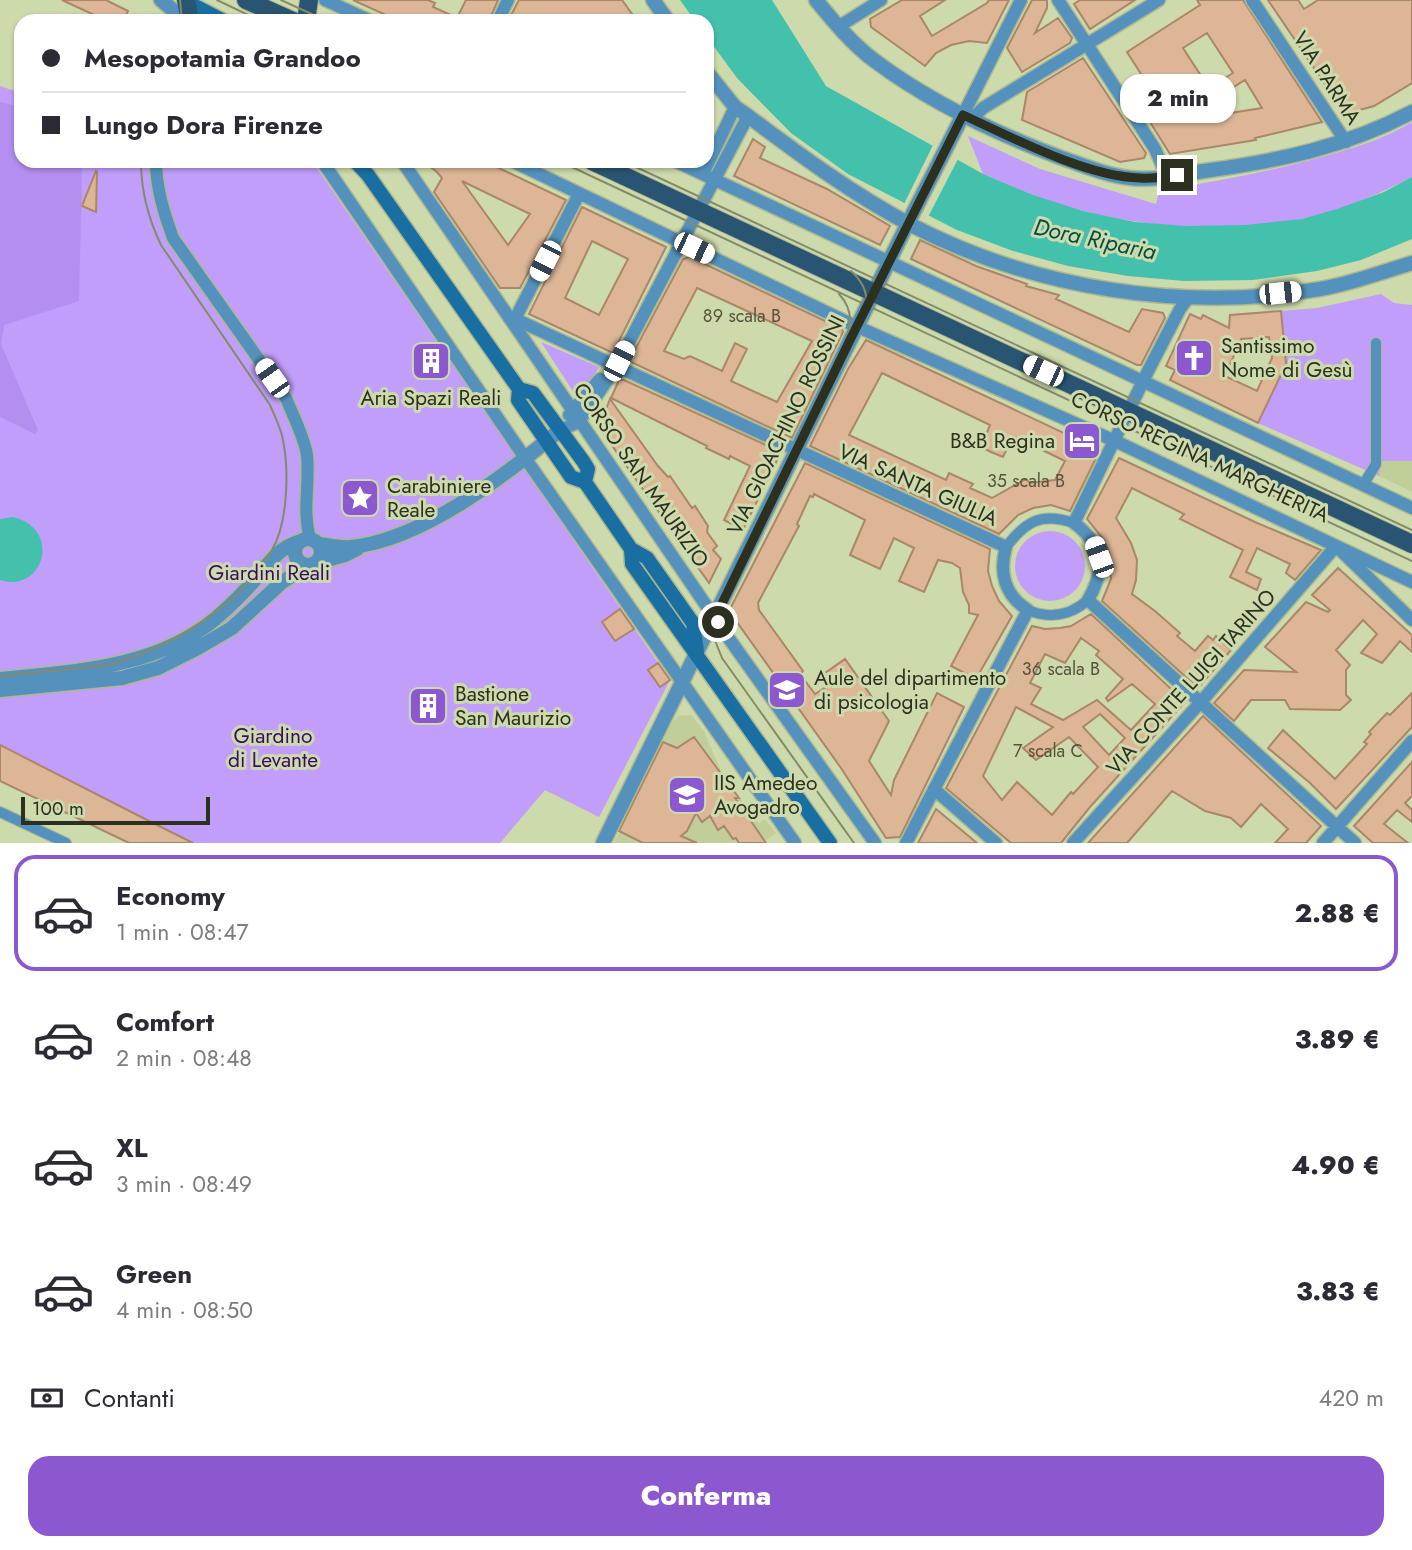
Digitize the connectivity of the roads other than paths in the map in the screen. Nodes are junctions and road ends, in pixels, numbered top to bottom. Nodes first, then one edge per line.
1 (161, 0) edge
2 (246, 0) edge
3 (326, 0) edge
4 (816, 0) edge
5 (881, 0) edge
6 (1021, 0) edge
7 (1058, 0) edge
8 (1159, 0) edge
9 (1252, 0) edge
10 (186, 1) edge
11 (179, 14) edge
12 (211, 14) edge
13 (277, 14) edge
14 (356, 14) edge
15 (838, 27) junction
16 (1087, 43) junction
17 (714, 81) edge
18 (735, 107) junction
19 (1412, 112) edge
20 (748, 116) junction
21 (964, 120) junction
22 (1346, 142) junction
23 (714, 151) edge
24 (156, 168) edge
25 (327, 168) edge
26 (362, 168) edge
27 (365, 168) edge
28 (407, 168) edge
29 (526, 168) edge
30 (607, 168) edge
31 (690, 168) edge
32 (706, 168) edge
33 (703, 174) junction
34 (368, 175) junction
35 (1167, 177) junction
36 (716, 180) junction
37 (579, 194) junction
38 (698, 211) junction
39 (910, 219) junction
40 (680, 241) junction
41 (889, 262) junction
42 (1412, 263) edge
43 (874, 292) junction
44 (1189, 297) junction
45 (512, 319) junction
46 (857, 327) junction
47 (1376, 343) dead end
48 (613, 365) junction
49 (1143, 381) junction
50 (519, 389) junction
51 (571, 411) junction
52 (1129, 411) junction
53 (579, 422) junction
54 (561, 430) junction
55 (1115, 441) junction
56 (546, 442) junction
57 (796, 451) junction
58 (525, 458) junction
59 (585, 482) junction
60 (1363, 485) junction
61 (1412, 508) edge
62 (1073, 523) junction
63 (310, 541) junction
64 (367, 544) junction
65 (1412, 544) edge
66 (1336, 546) junction
67 (1006, 547) junction
68 (312, 564) junction
69 (1412, 582) edge
70 (1088, 600) junction
71 (1028, 610) junction
72 (715, 618) junction
73 (1412, 620) edge
74 (697, 653) junction
75 (0, 679) edge
76 (683, 683) junction
77 (0, 691) edge
78 (1200, 703) junction
79 (1412, 741) edge
80 (934, 789) junction
81 (0, 811) edge
82 (1338, 827) junction
83 (66, 843) edge
84 (603, 843) edge
85 (795, 843) edge
86 (830, 843) edge
87 (876, 843) edge
88 (906, 843) edge
89 (996, 843) edge
90 (1073, 843) edge
91 (1323, 843) edge
92 (1355, 843) edge

1 - 11 street
2 - 13 main road
3 - 14 street
4 - 15 street
5 - 15 street
6 - 21 street
7 - 16 street
8 - 16 street
9 - 22 street, VIA PARMA
10 - 12 main road
15 - 21 street
16 - 21 street
16 - 35 street
17 - 18 street
18 - 20 street
18 - 23 street
19 - 22 street
20 - 36 street
20 - 39 street
21 - 35 street
21 - 39 street, VIA GIOACHINO ROSSINI
22 - 35 street
24 - 63 street
25 - 58 street
26 - 34 main road, CORSO SAN MAURIZIO
27 - 34 main road, CORSO SAN MAURIZIO
28 - 45 street, CORSO SAN MAURIZIO
29 - 37 street, CORSO REGINA MARGHERITA
30 - 38 main road, CORSO REGINA MARGHERITA
31 - 33 street, CORSO REGINA MARGHERITA
32 - 33 street
33 - 36 street, CORSO REGINA MARGHERITA
34 - 50 main road, CORSO SAN MAURIZIO
36 - 38 street
36 - 41 street, CORSO REGINA MARGHERITA
37 - 40 street, CORSO REGINA MARGHERITA
37 - 45 street
38 - 40 street
38 - 43 main road, CORSO REGINA MARGHERITA
39 - 41 street, VIA GIOACHINO ROSSINI
39 - 44 street
40 - 46 street, CORSO REGINA MARGHERITA
40 - 48 street
41 - 43 street, VIA GIOACHINO ROSSINI
41 - 49 street, CORSO REGINA MARGHERITA
42 - 44 street
43 - 46 street, VIA GIOACHINO ROSSINI
43 - 52 main road, CORSO REGINA MARGHERITA
44 - 49 street
45 - 48 street, VIA SANTA GIULIA
45 - 51 street, CORSO SAN MAURIZIO
46 - 55 street, CORSO REGINA MARGHERITA
46 - 57 street, VIA GIOACHINO ROSSINI
47 - 60 street
48 - 51 street
48 - 53 street
48 - 57 street, VIA SANTA GIULIA
49 - 52 street
49 - 60 street, CORSO REGINA MARGHERITA
50 - 54 main road, CORSO SAN MAURIZIO
50 - 56 main road, CORSO SAN MAURIZIO
51 - 53 street, CORSO SAN MAURIZIO
51 - 54 street
52 - 55 street
52 - 65 main road, CORSO REGINA MARGHERITA
53 - 54 street
53 - 72 street, CORSO SAN MAURIZIO
54 - 56 street
54 - 59 main road, CORSO SAN MAURIZIO
55 - 62 street
55 - 66 street, CORSO REGINA MARGHERITA
56 - 58 street
56 - 59 main road, CORSO SAN MAURIZIO
57 - 67 street, VIA SANTA GIULIA
57 - 72 street, VIA GIOACHINO ROSSINI
58 - 64 street
58 - 76 street
59 - 74 main road, CORSO SAN MAURIZIO
60 - 61 street, CORSO REGINA MARGHERITA
62 - 67 street
62 - 70 street
63 - 64 street
63 - 68 street
63 - 68 street
63 - 75 street
64 - 68 street
66 - 69 street, CORSO REGINA MARGHERITA
66 - 73 street
66 - 78 street, VIA CONTE LUIGI TARINO
67 - 71 street
68 - 77 street
70 - 71 street
70 - 78 street
71 - 80 street
72 - 74 street, VIA GIOACHINO ROSSINI
72 - 87 street, CORSO SAN MAURIZIO
74 - 76 street, VIA GIOACHINO ROSSINI
74 - 86 main road, CORSO SAN MAURIZIO
76 - 84 street, VIA GIOACHINO ROSSINI
76 - 85 street
78 - 82 street
78 - 90 street, VIA CONTE LUIGI TARINO
79 - 82 street
80 - 88 street
80 - 89 street
81 - 83 street
82 - 91 street
82 - 92 street

